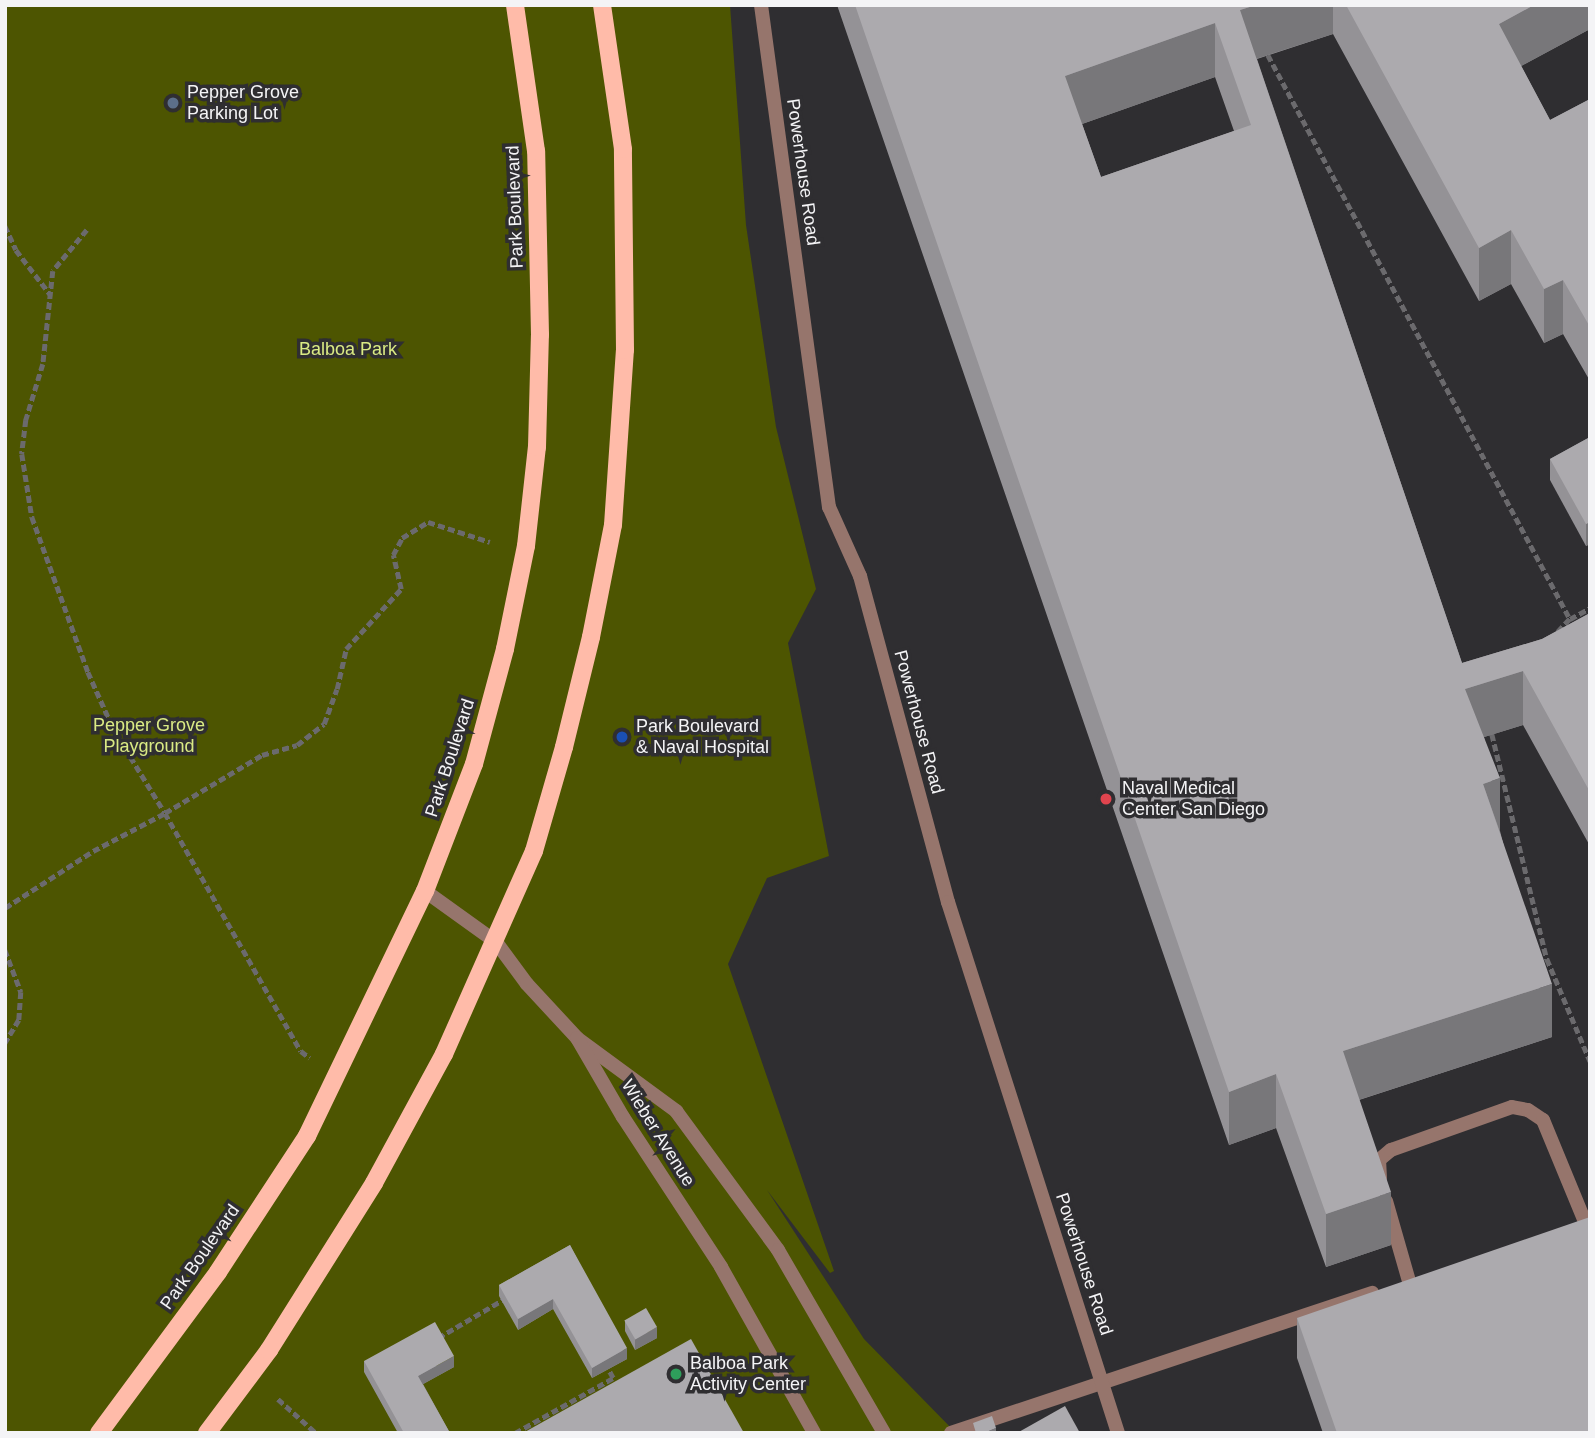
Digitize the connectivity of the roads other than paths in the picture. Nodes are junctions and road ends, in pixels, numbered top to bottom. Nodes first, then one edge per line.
1 (515, 5) edge
2 (602, 5) edge
3 (761, 5) edge
4 (425, 891) junction
5 (496, 942) junction
6 (577, 1038) junction
7 (1582, 1223) edge
8 (953, 1432) edge
9 (99, 1433) edge
10 (207, 1433) edge
11 (814, 1433) edge
12 (884, 1433) edge
13 (1118, 1433) edge

1 - 4 main road, Park Boulevard
2 - 5 main road
3 - 13 street, Powerhouse Road
4 - 5 street, Wieber Avenue
4 - 9 main road, Park Boulevard
5 - 6 street, Wieber Avenue
5 - 10 main road
6 - 11 street, Wieber Avenue
6 - 12 street
7 - 8 street

